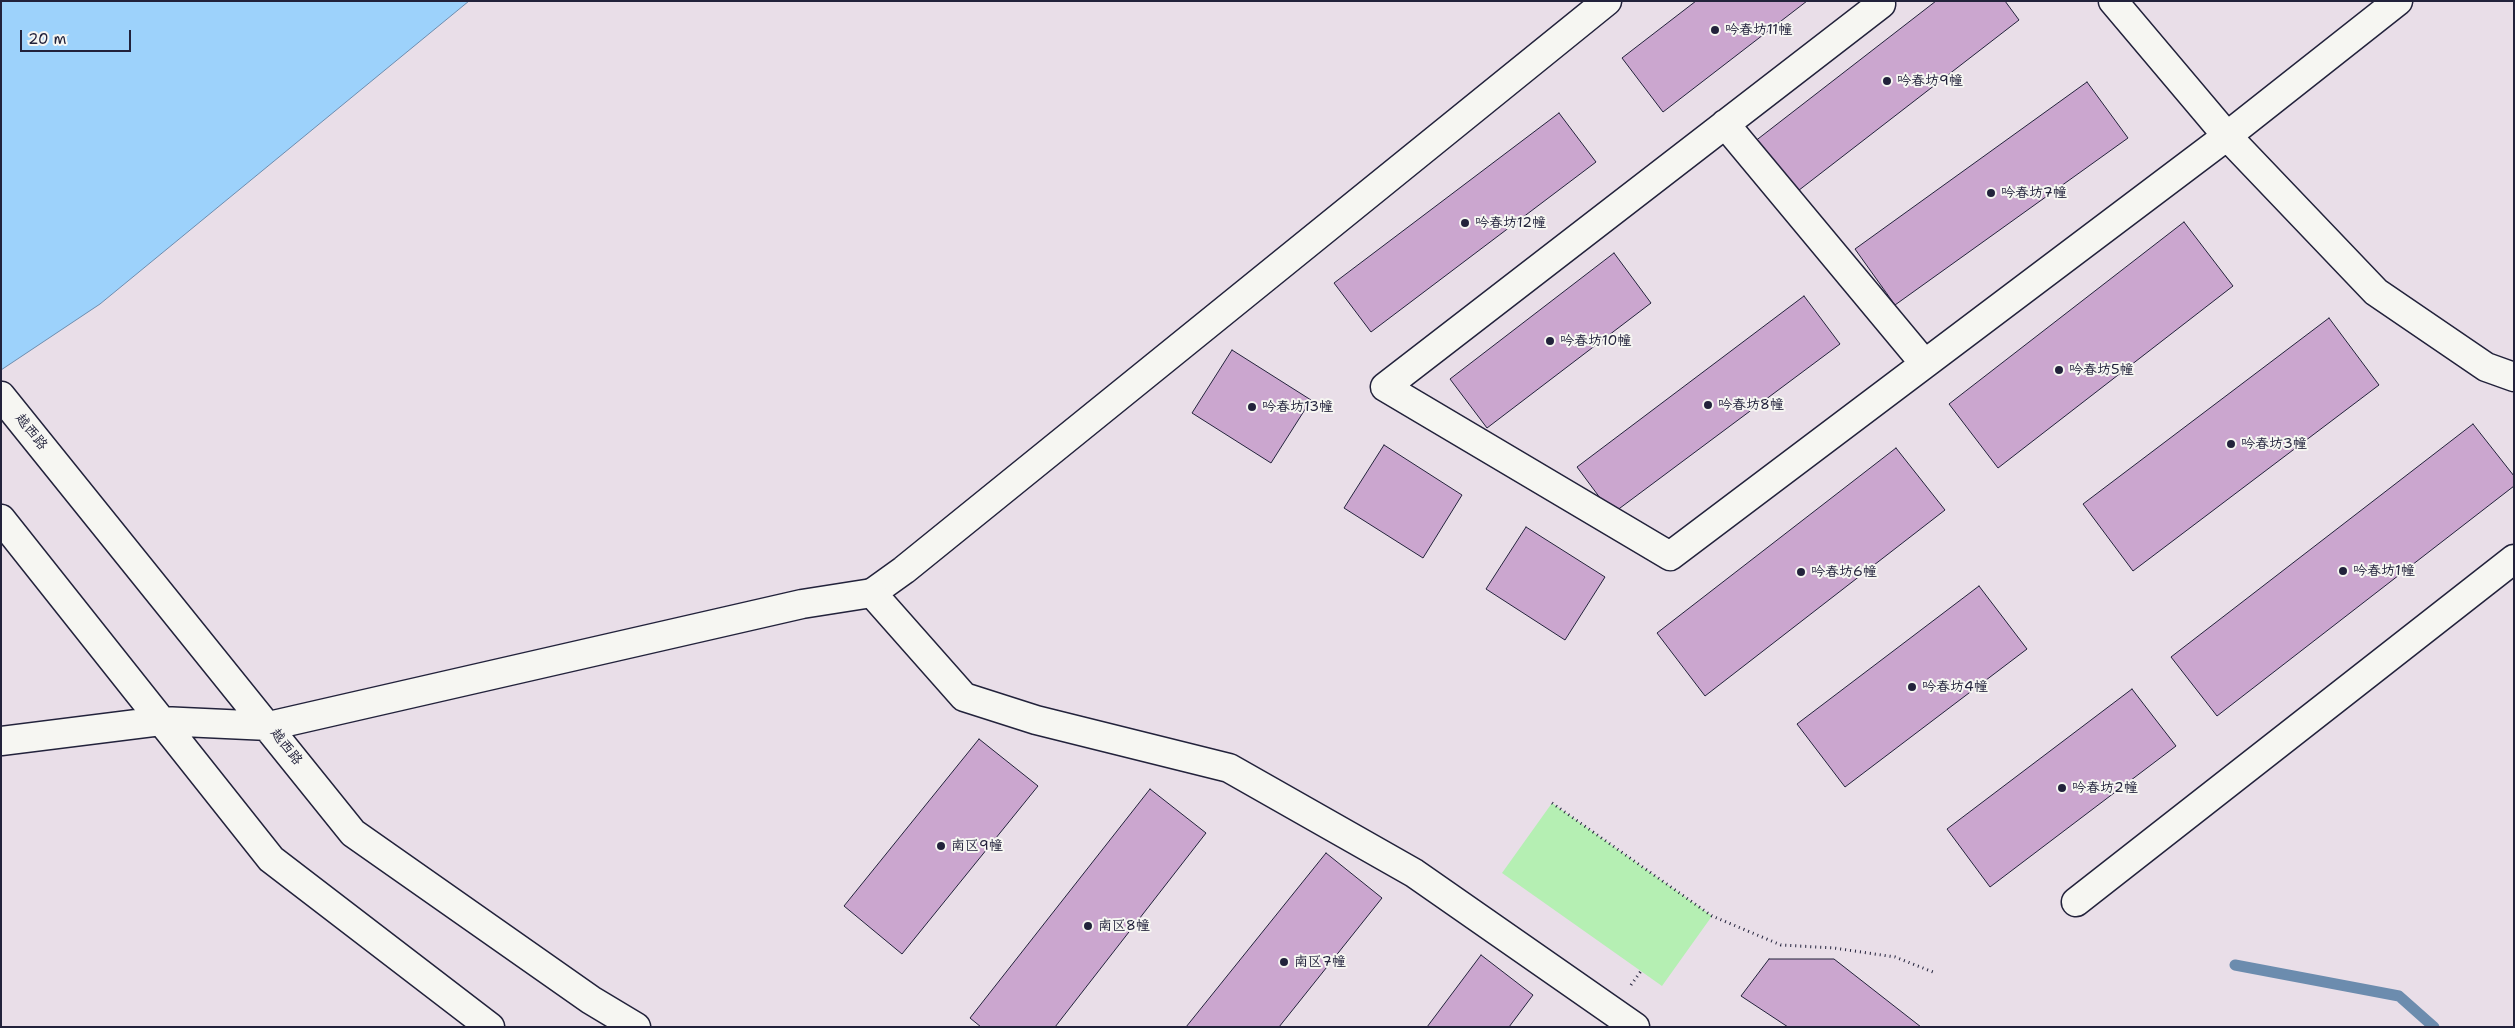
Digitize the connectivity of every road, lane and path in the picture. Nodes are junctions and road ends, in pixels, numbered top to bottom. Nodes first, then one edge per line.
1 (1607, 1) edge
2 (2114, 1) edge
3 (2398, 1) edge
4 (1881, 4) dead end
5 (1725, 124) junction
6 (2227, 136) junction
7 (1924, 362) junction
8 (2514, 377) edge
9 (1, 396) edge
10 (1, 519) edge
11 (2514, 558) edge
12 (872, 593) junction
13 (161, 721) junction
14 (269, 726) junction
15 (1, 741) edge
16 (1552, 803) dead end
17 (2076, 902) dead end
18 (1933, 972) dead end
19 (490, 1027) edge
20 (636, 1027) edge
21 (1635, 1027) edge

1 - 12 street
2 - 6 street
3 - 6 street
4 - 5 street
5 - 7 street
5 - 7 street
6 - 7 street
6 - 8 street
9 - 14 street, 越西路
10 - 13 street
11 - 17 street
12 - 14 street
12 - 21 street
13 - 14 street
13 - 15 street
13 - 19 street
14 - 20 street, 越西路
16 - 18 path

